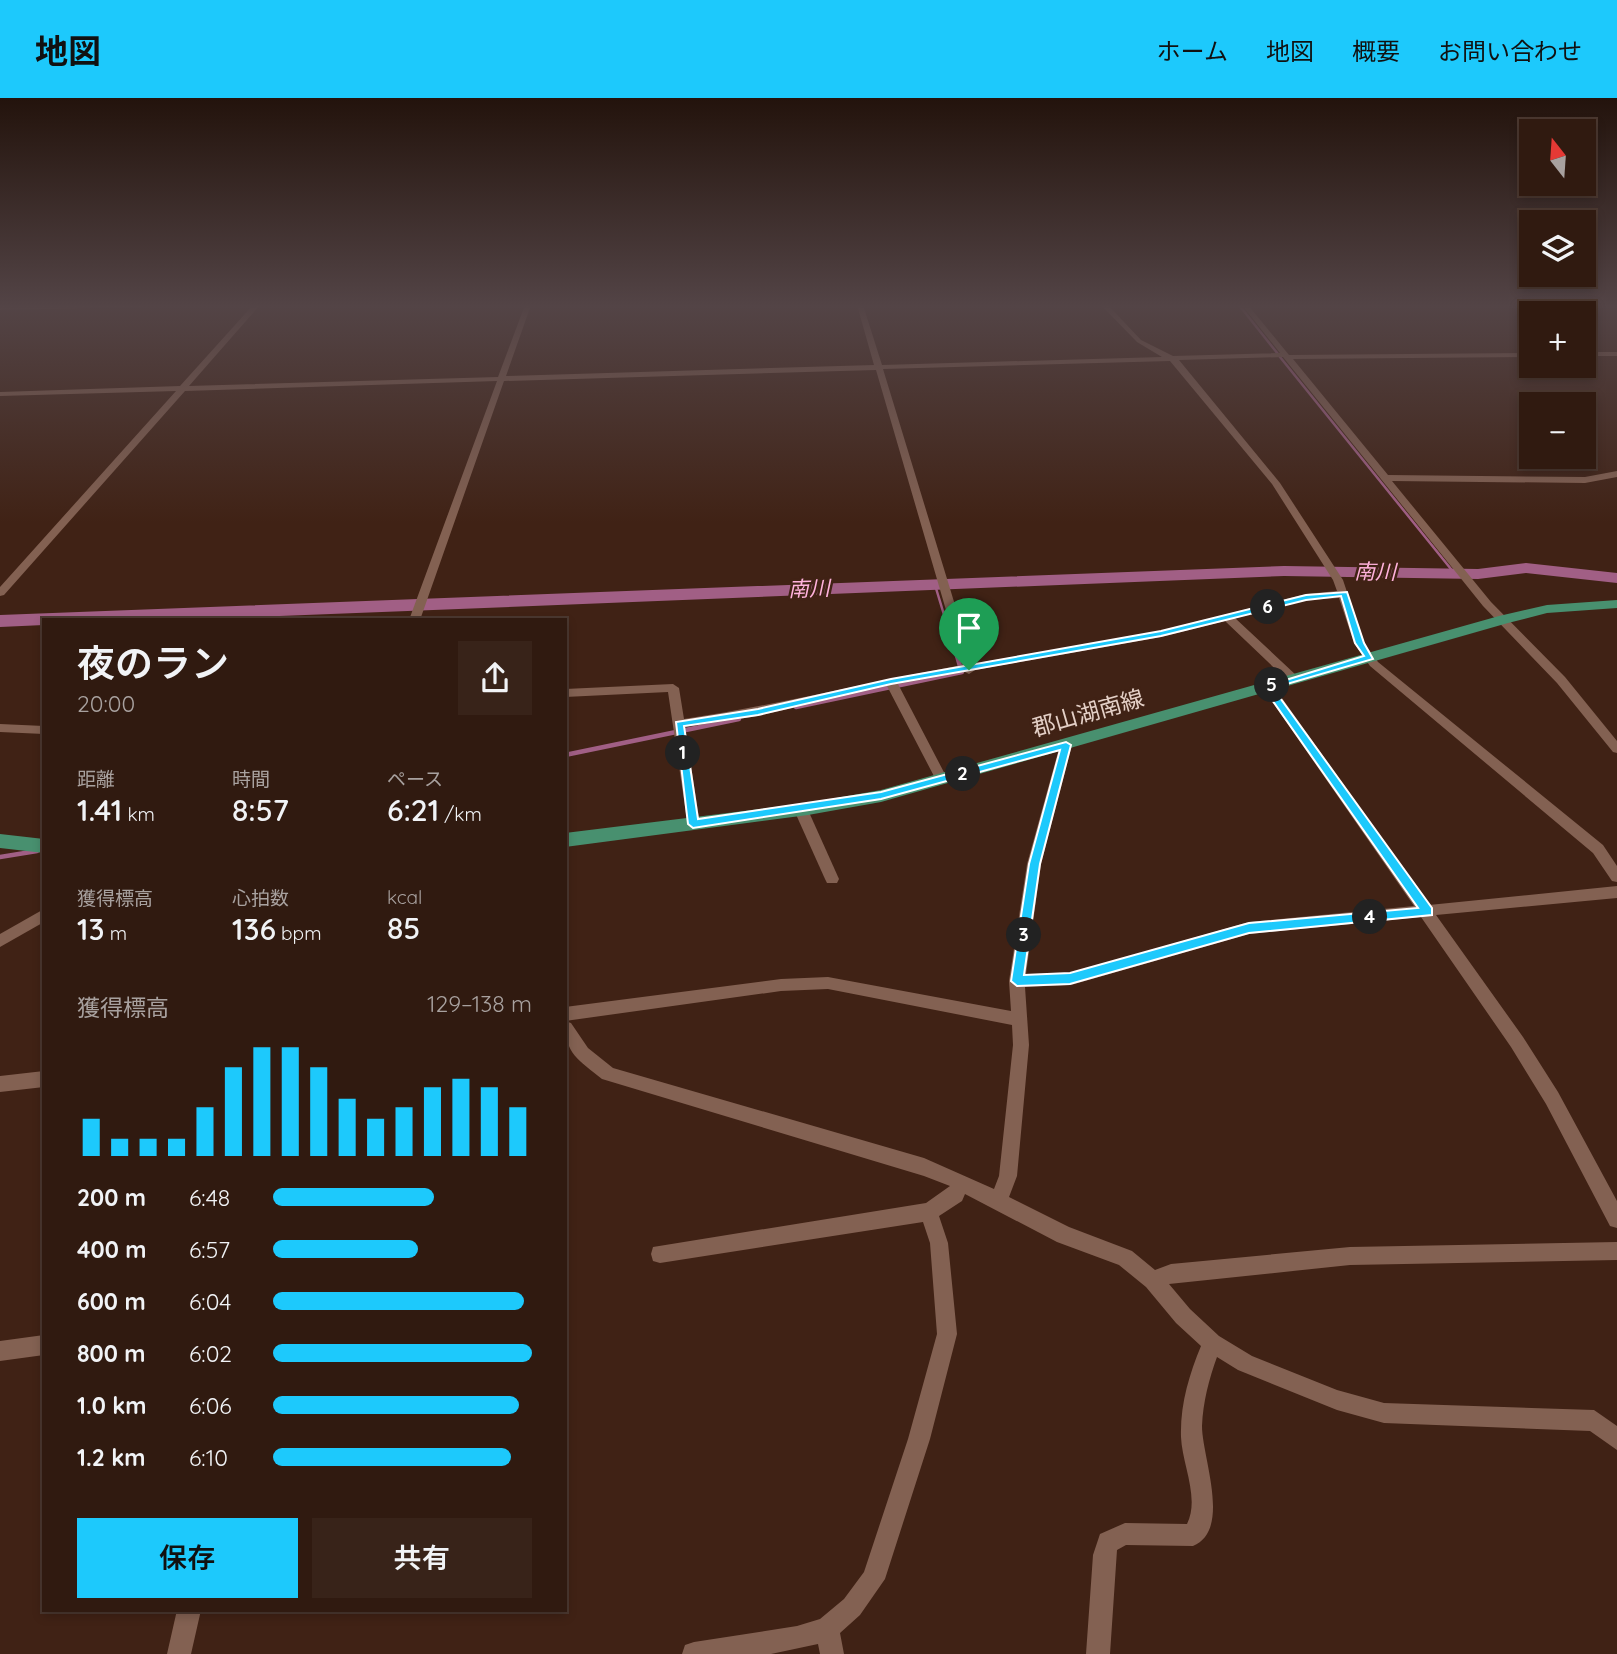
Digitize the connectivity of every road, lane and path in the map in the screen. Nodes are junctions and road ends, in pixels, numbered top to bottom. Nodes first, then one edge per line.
1 (191, 378) edge
2 (583, 378) edge
3 (882, 378) edge
4 (1187, 378) edge
5 (1305, 378) edge
6 (501, 380) junction
7 (181, 389) junction
8 (0, 394) edge
9 (1617, 474) edge
10 (1388, 478) junction
11 (0, 593) edge
12 (1344, 594) junction
13 (1617, 604) edge
14 (416, 615) edge
15 (1228, 618) junction
16 (1504, 619) junction
17 (1369, 657) junction
18 (969, 670) junction
19 (1293, 679) junction
20 (891, 681) junction
21 (1268, 687) junction
22 (567, 693) edge
23 (679, 724) junction
24 (0, 728) edge
25 (42, 730) edge
26 (1066, 745) junction
27 (1617, 748) edge
28 (942, 780) junction
29 (801, 810) junction
30 (693, 824) junction
31 (567, 840) edge
32 (0, 841) edge
33 (42, 846) edge
34 (1617, 877) edge
35 (832, 879) dead end
36 (1617, 892) edge
37 (1427, 912) junction
38 (42, 916) edge
39 (0, 941) edge
40 (1017, 981) junction
41 (567, 1014) edge
42 (1021, 1020) junction
43 (567, 1031) edge
44 (42, 1079) edge
45 (0, 1084) edge
46 (961, 1182) junction
47 (999, 1199) junction
48 (929, 1212) junction
49 (1617, 1219) edge
50 (1617, 1251) edge
51 (660, 1254) dead end
52 (1153, 1280) junction
53 (1212, 1343) junction
54 (42, 1345) edge
55 (0, 1351) edge
56 (1617, 1439) edge
57 (189, 1612) edge
58 (827, 1629) junction
59 (179, 1654) edge
60 (694, 1654) edge
61 (832, 1654) edge
62 (1098, 1654) edge

1 - 7 street
2 - 6 street
3 - 18 street
4 - 12 street
5 - 10 street
6 - 7 street
6 - 14 street
7 - 8 street
7 - 11 street
9 - 10 street
10 - 16 street
12 - 15 street
12 - 17 street
13 - 16 main road, 郡山湖南線
15 - 18 street
15 - 19 street
16 - 17 main road, 郡山湖南線
16 - 27 street
17 - 19 main road, 郡山湖南線
17 - 34 street
18 - 20 street
19 - 21 main road, 郡山湖南線
20 - 23 street
20 - 28 street
21 - 26 main road, 郡山湖南線
21 - 37 street
22 - 23 street
23 - 30 street
24 - 25 street
26 - 28 main road, 郡山湖南線
26 - 40 street
28 - 29 main road, 郡山湖南線
29 - 30 main road, 郡山湖南線
29 - 35 street
30 - 31 main road, 郡山湖南線
32 - 33 main road
36 - 37 street
37 - 40 street
37 - 49 street
38 - 39 street
40 - 42 street
41 - 42 street
42 - 47 street
43 - 46 street
44 - 45 street
46 - 47 street
46 - 48 street
47 - 52 street
48 - 51 street
48 - 58 street
50 - 52 street
52 - 53 street
53 - 56 street
53 - 62 street
54 - 55 street
57 - 59 street
58 - 60 street
58 - 61 street

